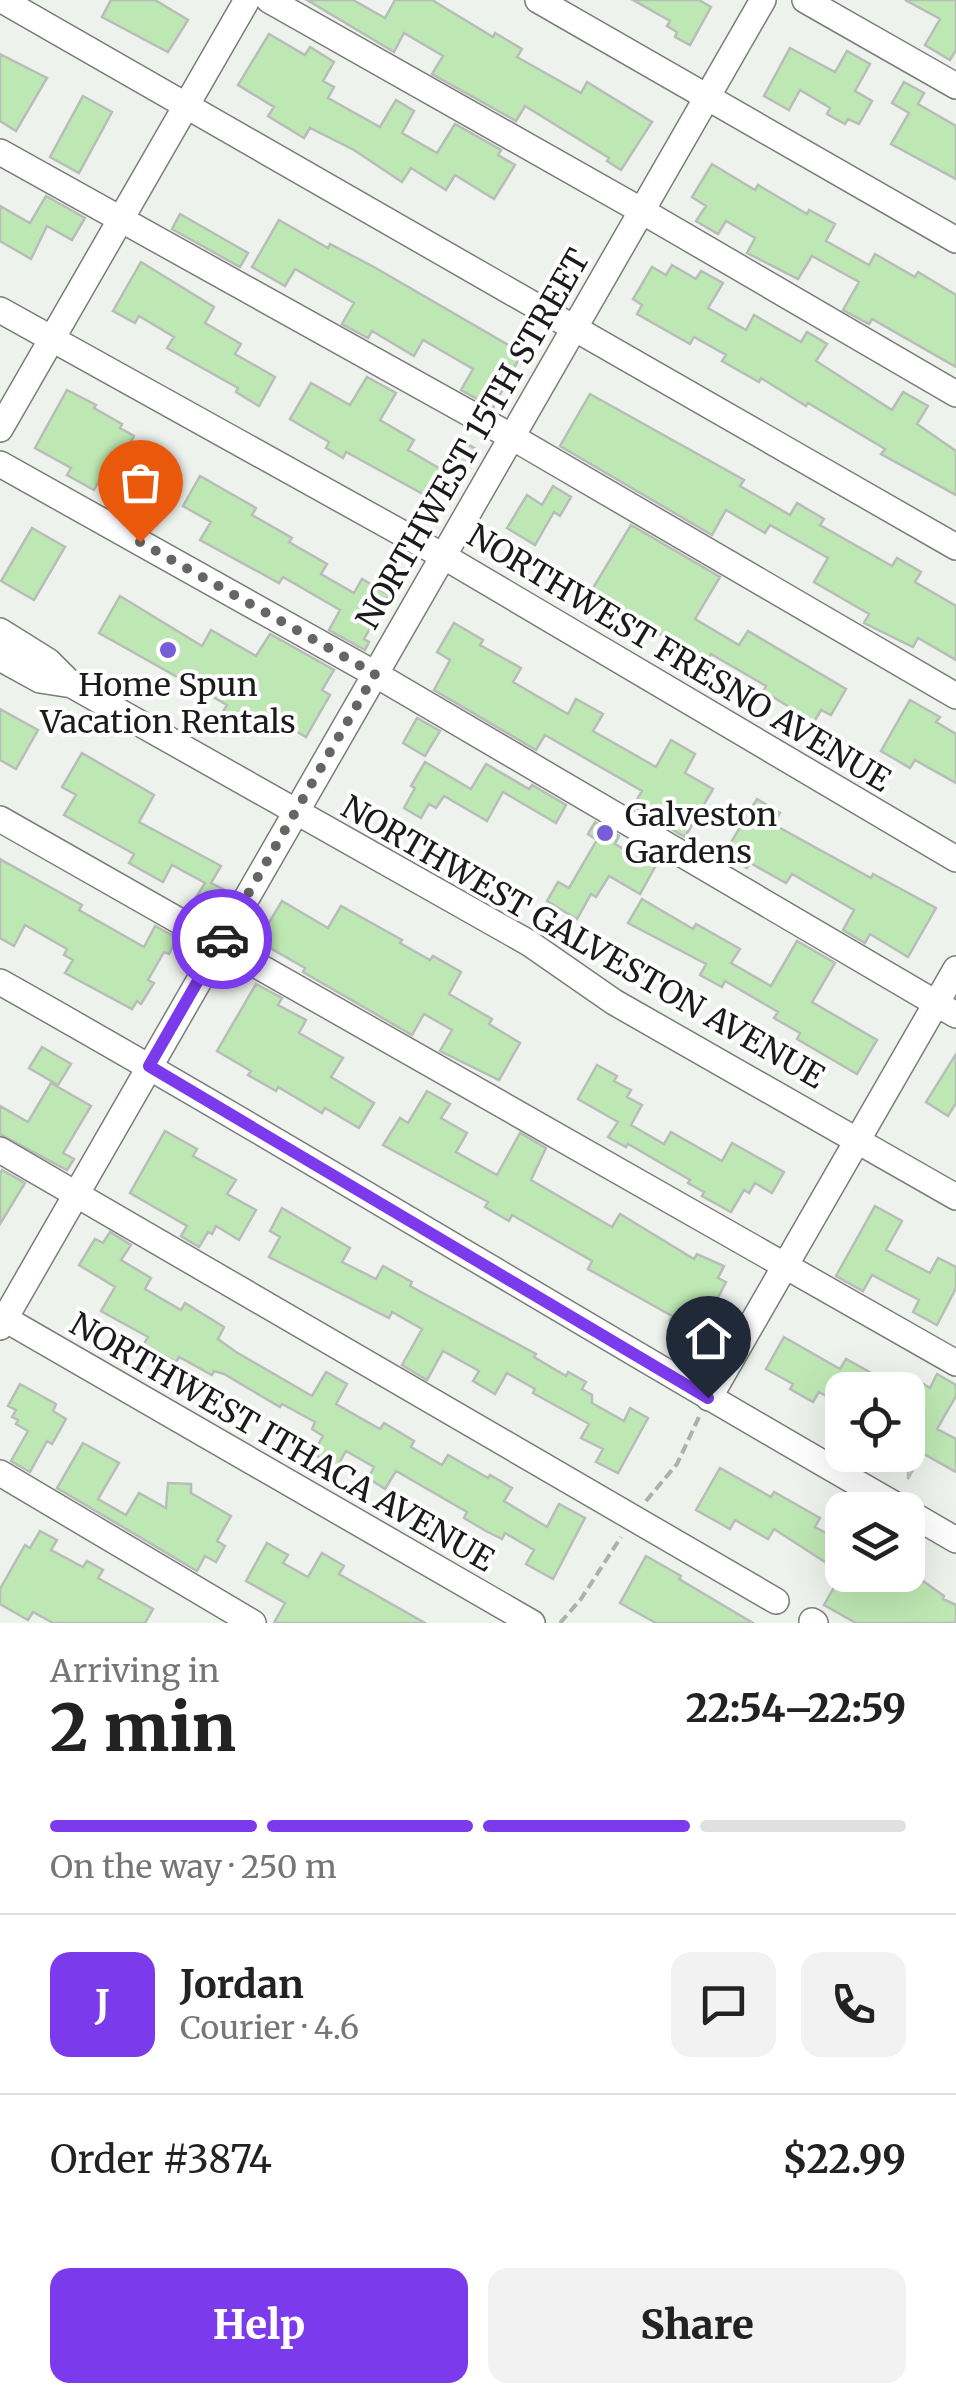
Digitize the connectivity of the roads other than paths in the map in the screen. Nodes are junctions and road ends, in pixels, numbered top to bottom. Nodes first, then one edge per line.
1 (2, 0) edge
2 (247, 0) edge
3 (268, 0) edge
4 (538, 0) edge
5 (764, 0) edge
6 (805, 0) edge
7 (956, 86) edge
8 (709, 96) junction
9 (187, 105) junction
10 (0, 152) edge
11 (642, 211) junction
12 (120, 221) junction
13 (956, 240) edge
14 (0, 310) edge
15 (575, 328) junction
16 (51, 339) junction
17 (956, 394) edge
18 (0, 429) edge
19 (512, 436) junction
20 (0, 464) edge
21 (956, 547) edge
22 (443, 556) junction
23 (0, 631) edge
24 (0, 658) edge
25 (375, 674) junction
26 (72, 685) junction
27 (956, 696) edge
28 (295, 812) junction
29 (0, 819) edge
30 (956, 859) edge
31 (218, 946) junction
32 (956, 969) edge
33 (0, 982) edge
34 (946, 1009) edge
35 (149, 1066) junction
36 (857, 1139) junction
37 (0, 1150) edge
38 (76, 1193) junction
39 (956, 1197) edge
40 (784, 1266) junction
41 (2, 1321) edge
42 (956, 1363) edge
43 (708, 1398) junction
44 (0, 1473) edge
45 (873, 1492) edge
46 (925, 1522) edge
47 (956, 1540) edge
48 (776, 1600) dead end
49 (253, 1623) edge
50 (532, 1623) edge

1 - 9 street
2 - 9 street
3 - 11 street
4 - 8 street
5 - 8 street, NORTHWEST 15TH STREET
6 - 7 street
8 - 11 street, NORTHWEST 15TH STREET
8 - 13 street
9 - 12 street
9 - 15 street
10 - 12 street
11 - 15 street, NORTHWEST 15TH STREET
11 - 17 street
12 - 16 street
12 - 19 street
14 - 16 street, NORTHWEST FRESNO AVENUE
15 - 19 street, NORTHWEST 15TH STREET
15 - 21 street
16 - 18 street
16 - 22 street, NORTHWEST FRESNO AVENUE
19 - 22 street, NORTHWEST 15TH STREET
19 - 27 street
20 - 25 street
22 - 25 street, NORTHWEST 15TH STREET
22 - 30 street, NORTHWEST FRESNO AVENUE
23 - 26 street, NORTHWEST GALVESTON AVENUE
24 - 26 street, NORTHWEST GALVESTON AVENUE
25 - 28 street, NORTHWEST 15TH STREET
25 - 34 street
26 - 28 street, NORTHWEST GALVESTON AVENUE
28 - 31 street, NORTHWEST 15TH STREET
28 - 36 street, NORTHWEST GALVESTON AVENUE
29 - 31 street
31 - 35 street, NORTHWEST 15TH STREET
31 - 40 street
32 - 34 street
33 - 35 street
34 - 36 street
35 - 38 street, NORTHWEST 15TH STREET
35 - 43 street
36 - 39 street, NORTHWEST GALVESTON AVENUE
36 - 40 street
37 - 38 street
38 - 41 street, NORTHWEST 15TH STREET
38 - 48 street
40 - 42 street
40 - 43 street
41 - 50 street, NORTHWEST ITHACA AVENUE
43 - 45 street
44 - 49 street
46 - 47 street

